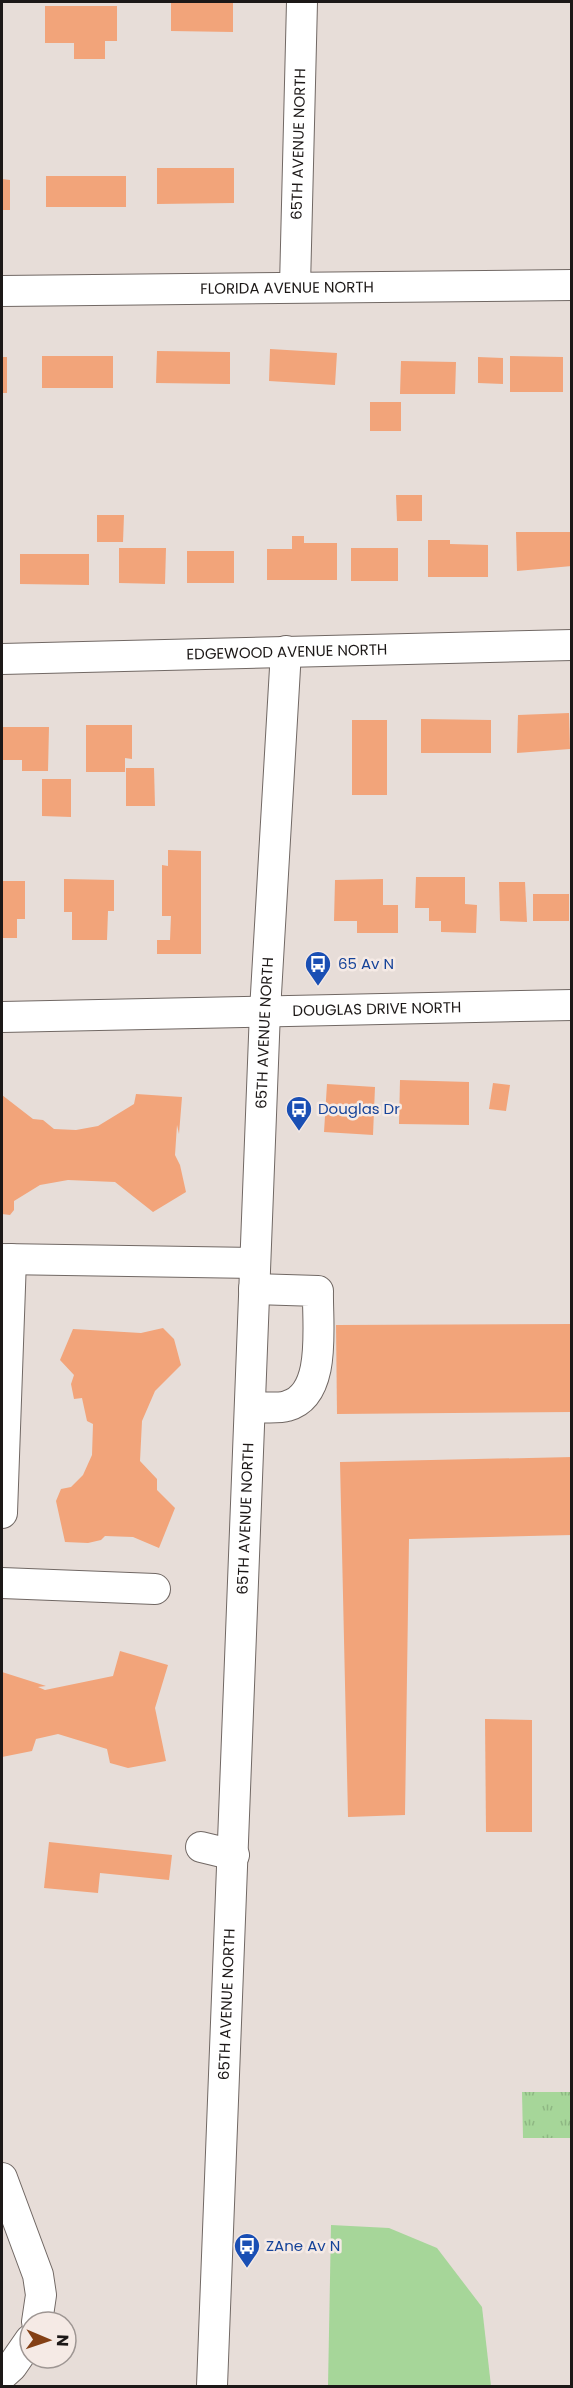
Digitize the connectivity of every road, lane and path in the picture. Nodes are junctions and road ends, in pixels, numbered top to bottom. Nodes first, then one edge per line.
1 (302, 2) edge
2 (572, 285) edge
3 (295, 286) junction
4 (2, 291) edge
5 (572, 645) edge
6 (286, 651) junction
7 (2, 658) edge
8 (572, 1005) edge
9 (265, 1011) junction
10 (2, 1017) edge
11 (6, 1259) edge
12 (255, 1276) junction
13 (250, 1407) junction
14 (2, 1513) edge
15 (2, 1583) edge
16 (155, 1589) dead end
17 (201, 1847) dead end
18 (234, 1855) junction
19 (2, 2178) edge
20 (39, 2310) edge
21 (18, 2357) edge
22 (2, 2375) edge
23 (212, 2386) edge

1 - 3 street, 65TH AVENUE NORTH
2 - 3 street, FLORIDA AVENUE NORTH
3 - 4 street, FLORIDA AVENUE NORTH
5 - 6 street, EDGEWOOD AVENUE NORTH
6 - 7 street, EDGEWOOD AVENUE NORTH
6 - 9 street, 65TH AVENUE NORTH
8 - 9 street, DOUGLAS DRIVE NORTH
9 - 10 street, DOUGLAS DRIVE NORTH
9 - 12 street, 65TH AVENUE NORTH
11 - 12 street
11 - 14 street
12 - 13 street, 65TH AVENUE NORTH
12 - 13 street
13 - 18 street, 65TH AVENUE NORTH
15 - 16 street
17 - 18 street
18 - 23 street, 65TH AVENUE NORTH
19 - 20 street
21 - 22 street

